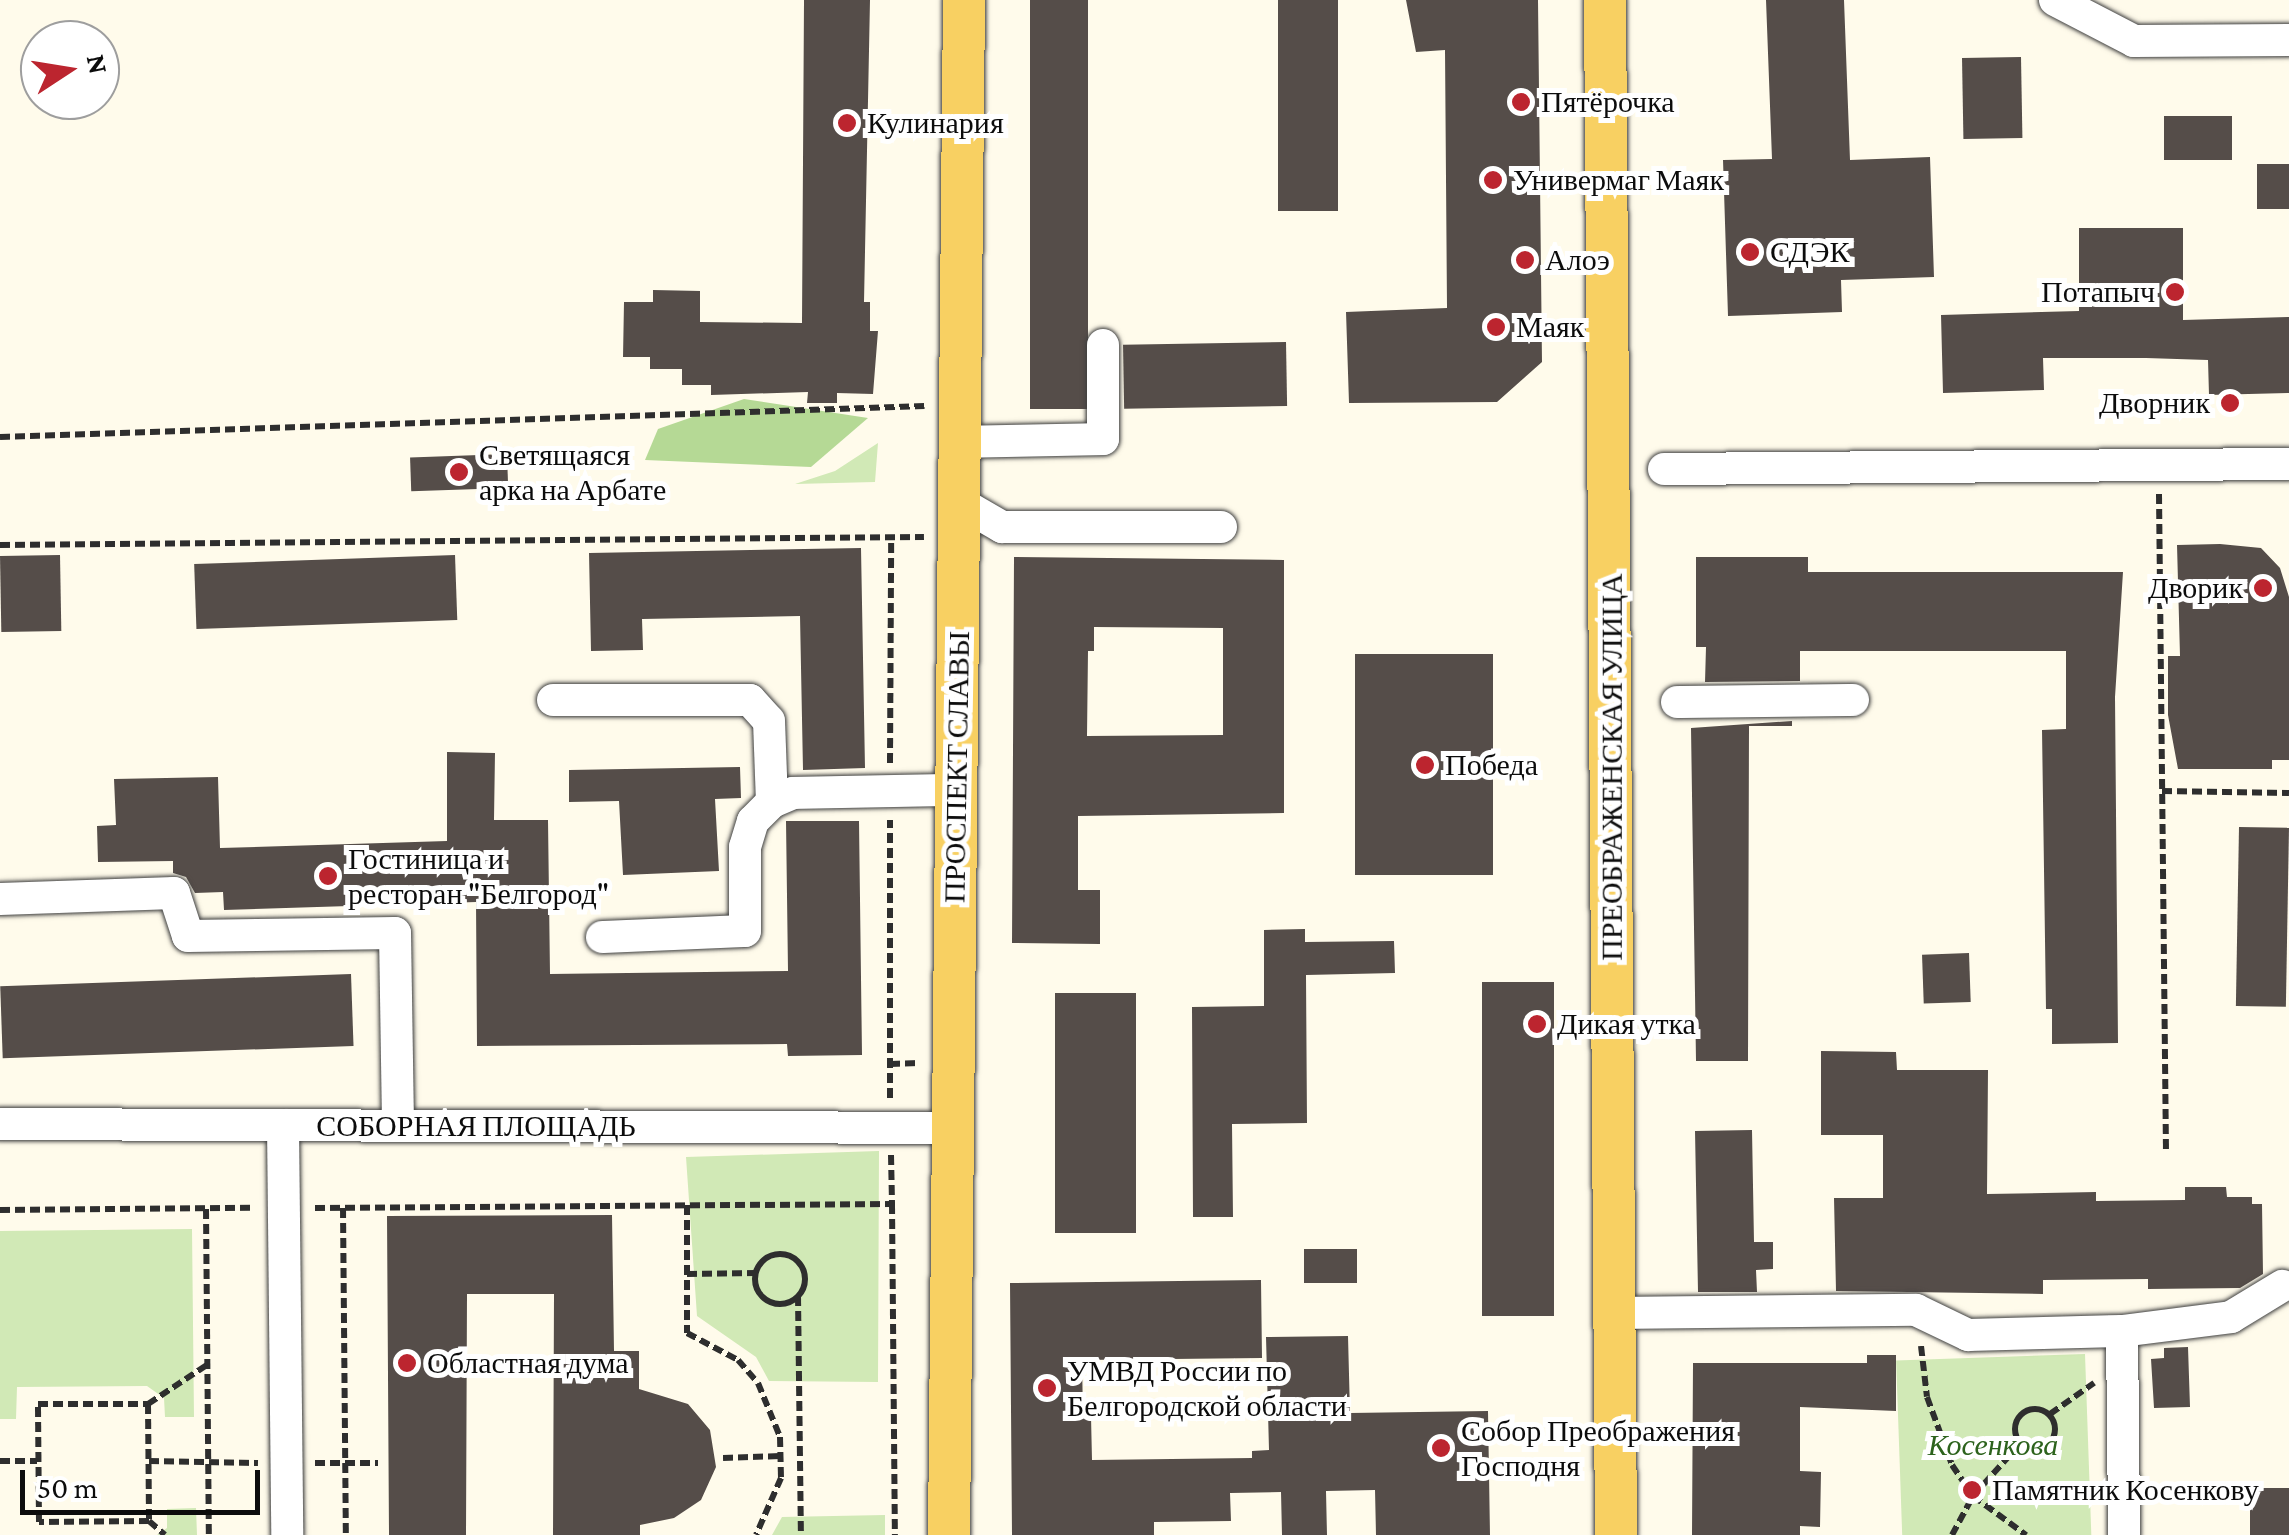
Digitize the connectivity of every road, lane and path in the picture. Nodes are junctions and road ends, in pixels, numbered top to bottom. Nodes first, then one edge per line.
1 (964, 0) edge
2 (1605, 0) edge
3 (2055, 0) edge
4 (2289, 40) edge
5 (1103, 345) dead end
6 (960, 423) junction
7 (0, 437) edge
8 (2289, 464) edge
9 (2158, 465) junction
10 (1664, 469) dead end
11 (959, 519) junction
12 (1221, 527) dead end
13 (891, 537) junction
14 (0, 544) edge
15 (553, 700) dead end
16 (1853, 700) dead end
17 (1677, 702) dead end
18 (956, 790) junction
19 (890, 792) junction
20 (2162, 792) junction
21 (2289, 793) edge
22 (772, 802) junction
23 (0, 899) edge
24 (602, 937) dead end
25 (0, 1124) edge
26 (283, 1125) junction
27 (398, 1126) junction
28 (890, 1128) junction
29 (953, 1128) junction
30 (2166, 1152) dead end
31 (892, 1204) junction
32 (687, 1205) junction
33 (206, 1208) junction
34 (284, 1208) junction
35 (343, 1208) junction
36 (0, 1210) edge
37 (756, 1273) junction
38 (687, 1274) junction
39 (2282, 1286) dead end
40 (798, 1296) junction
41 (1916, 1310) junction
42 (1614, 1313) junction
43 (2122, 1347) junction
44 (208, 1364) junction
45 (148, 1404) junction
46 (2050, 1414) junction
47 (2020, 1444) junction
48 (780, 1456) junction
49 (724, 1458) dead end
50 (0, 1461) edge
51 (36, 1461) junction
52 (149, 1461) junction
53 (208, 1462) junction
54 (378, 1462) dead end
55 (286, 1463) junction
56 (346, 1463) junction
57 (1973, 1496) junction
58 (149, 1521) junction
59 (165, 1535) edge
60 (209, 1535) edge
61 (287, 1535) edge
62 (346, 1535) edge
63 (756, 1535) edge
64 (801, 1535) edge
65 (895, 1535) edge
66 (948, 1535) edge
67 (1616, 1535) edge
68 (1952, 1535) edge
69 (2026, 1535) edge
70 (2124, 1535) edge

1 - 6 main road, ПРОСПЕКТ СЛАВЫ
2 - 42 main road, ПРЕОБРАЖЕНСКАЯ УЛИЦА
3 - 4 street
5 - 6 street
6 - 7 path
6 - 11 main road, ПРОСПЕКТ СЛАВЫ
8 - 9 street
9 - 10 street
9 - 20 path
11 - 12 street
11 - 13 path
11 - 18 main road, ПРОСПЕКТ СЛАВЫ
13 - 14 path
13 - 19 path
15 - 22 street
16 - 17 street
18 - 19 street
18 - 29 main road, ПРОСПЕКТ СЛАВЫ
19 - 22 street
19 - 28 path
20 - 21 path
20 - 30 path
22 - 24 street
23 - 27 street
25 - 26 street, СОБОРНАЯ ПЛОЩАДЬ
26 - 27 street, СОБОРНАЯ ПЛОЩАДЬ
26 - 34 street
27 - 28 street, СОБОРНАЯ ПЛОЩАДЬ
28 - 29 street, СОБОРНАЯ ПЛОЩАДЬ
28 - 31 path
29 - 66 main road, ПРОСПЕКТ СЛАВЫ
31 - 32 path
31 - 65 path
32 - 35 path
32 - 38 path
33 - 34 path
33 - 36 path
33 - 44 path
34 - 35 path
34 - 55 street
35 - 56 path
37 - 38 path
37 - 40 path
37 - 40 path
38 - 48 path
39 - 43 street
40 - 64 path
41 - 42 street
41 - 43 street
41 - 57 path
42 - 67 main road, ПРЕОБРАЖЕНСКАЯ УЛИЦА
43 - 46 path
43 - 70 street
44 - 45 path
44 - 53 path
45 - 51 path
45 - 52 path
46 - 47 path
46 - 47 path
47 - 57 path
48 - 49 path
48 - 63 path
50 - 51 path
51 - 58 path
52 - 53 path
52 - 58 path
53 - 55 path
53 - 60 path
54 - 56 path
55 - 56 path
55 - 61 street
56 - 62 path
57 - 68 path
57 - 69 path
58 - 59 path

